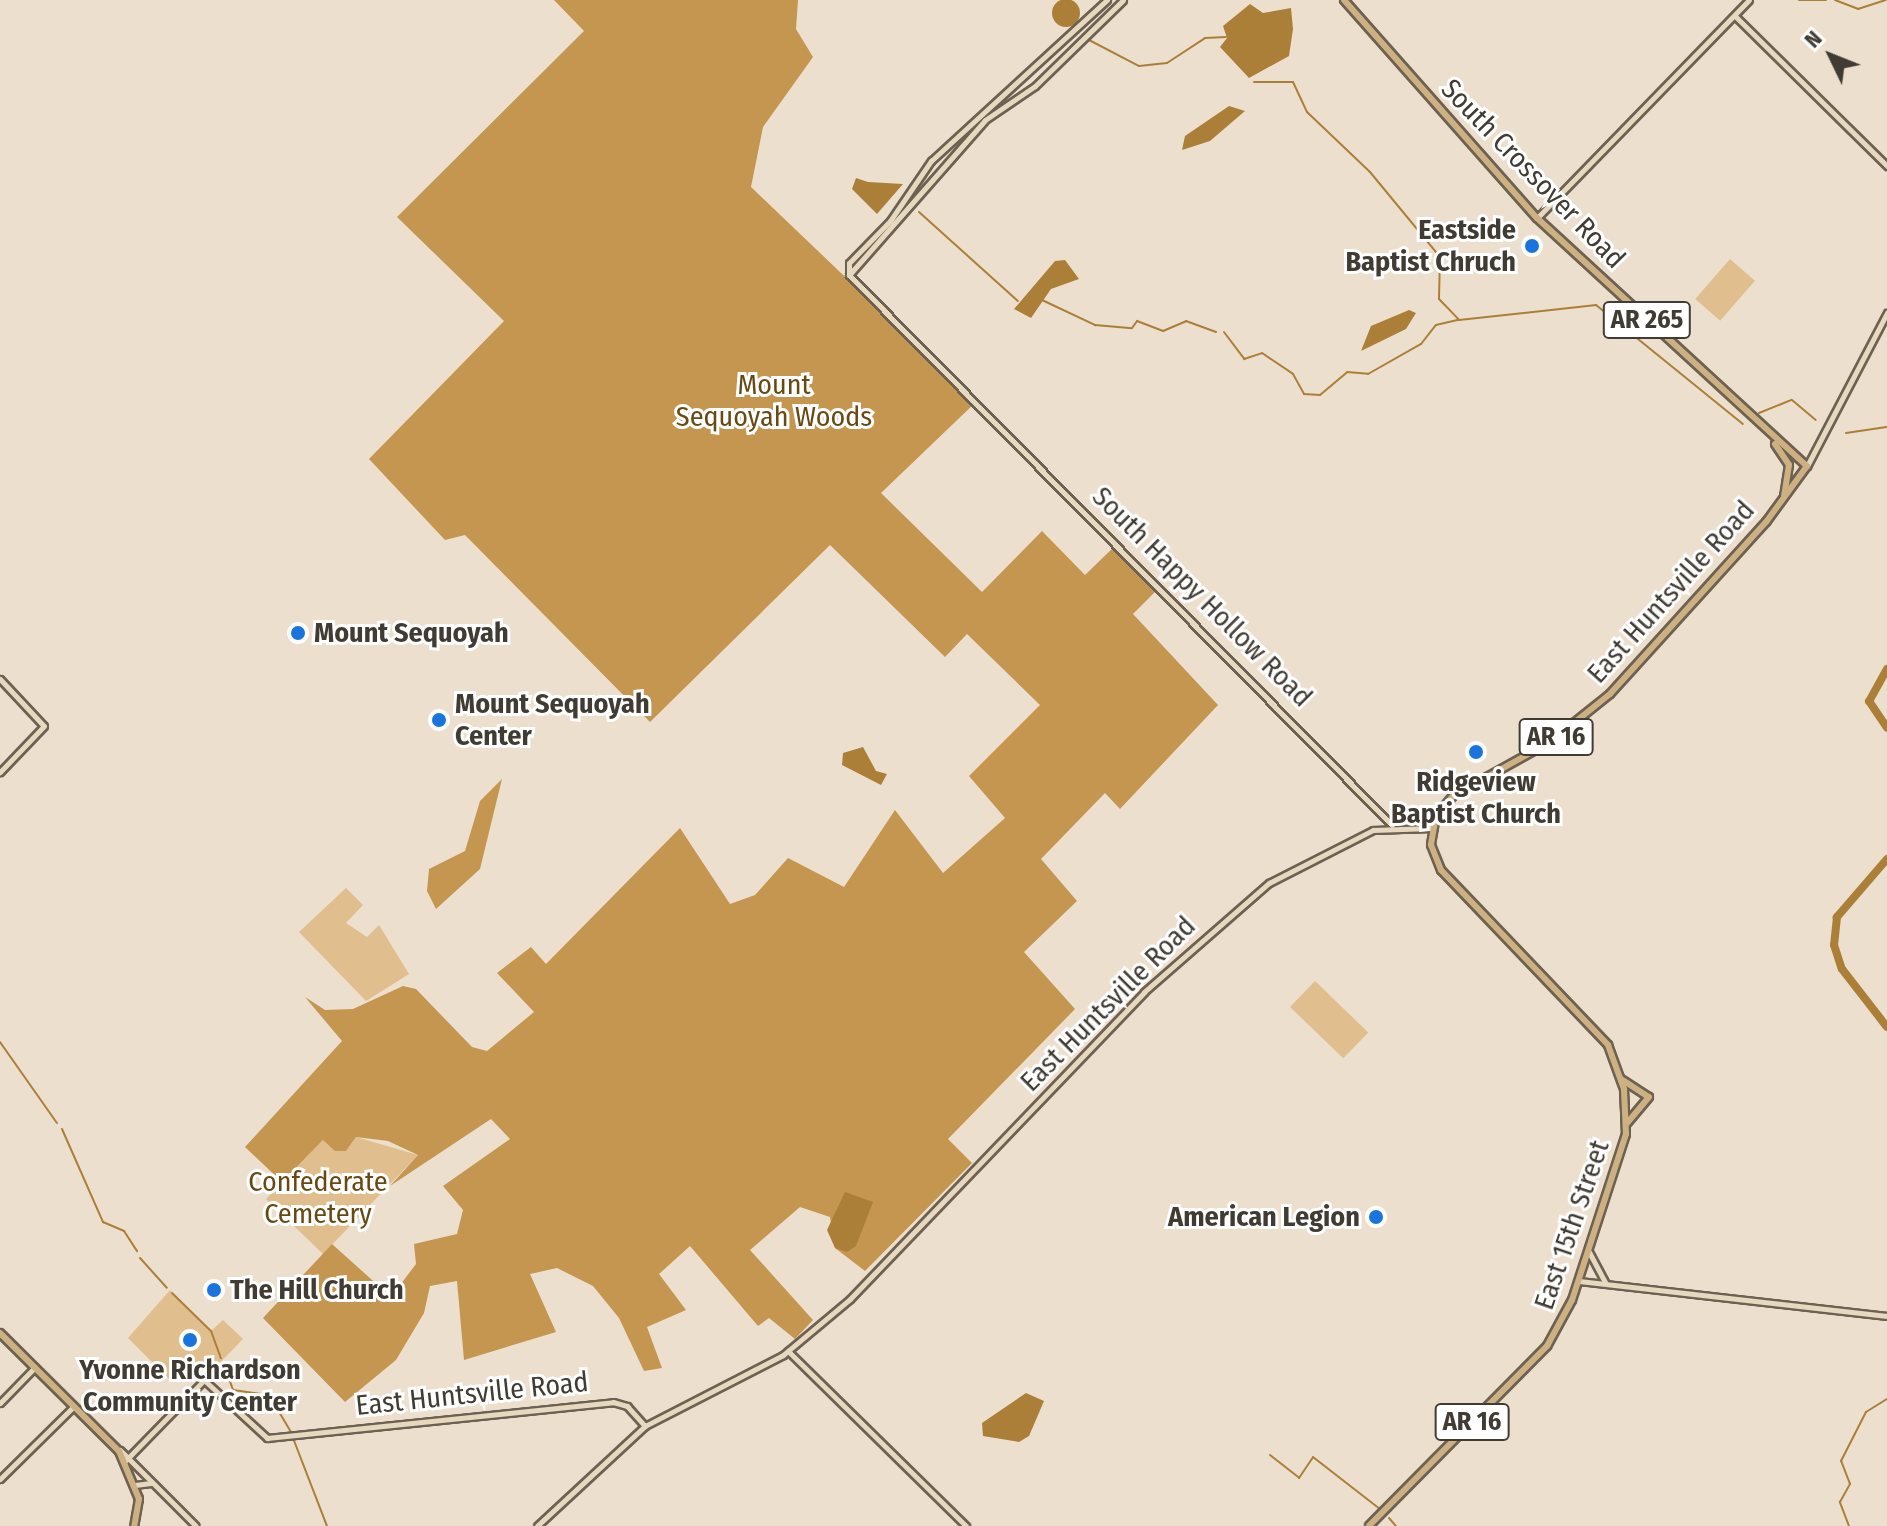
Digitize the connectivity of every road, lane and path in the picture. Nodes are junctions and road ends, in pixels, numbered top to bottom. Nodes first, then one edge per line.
1 (1107, 0) edge
2 (1123, 0) edge
3 (1344, 0) edge
4 (1749, 0) edge
5 (1735, 16) junction
6 (1887, 166) edge
7 (1537, 218) junction
8 (891, 219) junction
9 (899, 225) junction
10 (849, 275) junction
11 (1887, 313) edge
12 (1768, 434) junction
13 (1807, 466) junction
14 (1781, 503) junction
15 (0, 679) edge
16 (0, 772) edge
17 (1392, 825) junction
18 (1432, 828) junction
19 (1621, 1079) junction
20 (1627, 1123) junction
21 (1589, 1252) junction
22 (1579, 1281) junction
23 (1610, 1284) junction
24 (1887, 1316) edge
25 (0, 1333) edge
26 (788, 1351) junction
27 (35, 1367) junction
28 (194, 1390) junction
29 (215, 1391) junction
30 (0, 1403) edge
31 (74, 1406) junction
32 (645, 1426) junction
33 (111, 1442) junction
34 (141, 1446) junction
35 (127, 1459) junction
36 (0, 1479) edge
37 (152, 1483) junction
38 (135, 1485) junction
39 (134, 1526) edge
40 (196, 1526) edge
41 (537, 1526) edge
42 (966, 1526) edge
43 (1369, 1526) edge

1 - 8 street
2 - 9 street
3 - 7 main road, South Crossover Road / AR 265
4 - 5 street
5 - 6 street
5 - 7 street
7 - 12 main road, South Crossover Road / AR 265
8 - 9 street
8 - 10 street
9 - 10 street
10 - 17 street, South Happy Hollow Road
11 - 13 street, East Huntsville Road / AR 16
12 - 13 main road, South Crossover Road / AR 265
12 - 14 main road
13 - 14 main road, East Huntsville Road / AR 16
14 - 18 main road, East Huntsville Road / AR 16
15 - 16 street
17 - 18 street, East Huntsville Road
17 - 26 street, East Huntsville Road
18 - 19 main road, AR 16
19 - 20 main road, East 15th Street / AR 16
19 - 20 main road
20 - 21 main road, East 15th Street / AR 16
21 - 22 main road, East 15th Street / AR 16
21 - 23 street
22 - 23 street
22 - 43 main road, East 15th Street / AR 16
23 - 24 street
25 - 27 main road
26 - 32 street, East Huntsville Road
26 - 42 street
27 - 30 street
27 - 31 main road
28 - 29 street
28 - 29 street
28 - 34 street
29 - 32 street, East Huntsville Road
31 - 33 main road
31 - 36 street
32 - 41 street
33 - 34 street
33 - 35 main road
34 - 35 street
35 - 37 street
35 - 38 main road
37 - 38 street
37 - 40 street
38 - 39 main road

